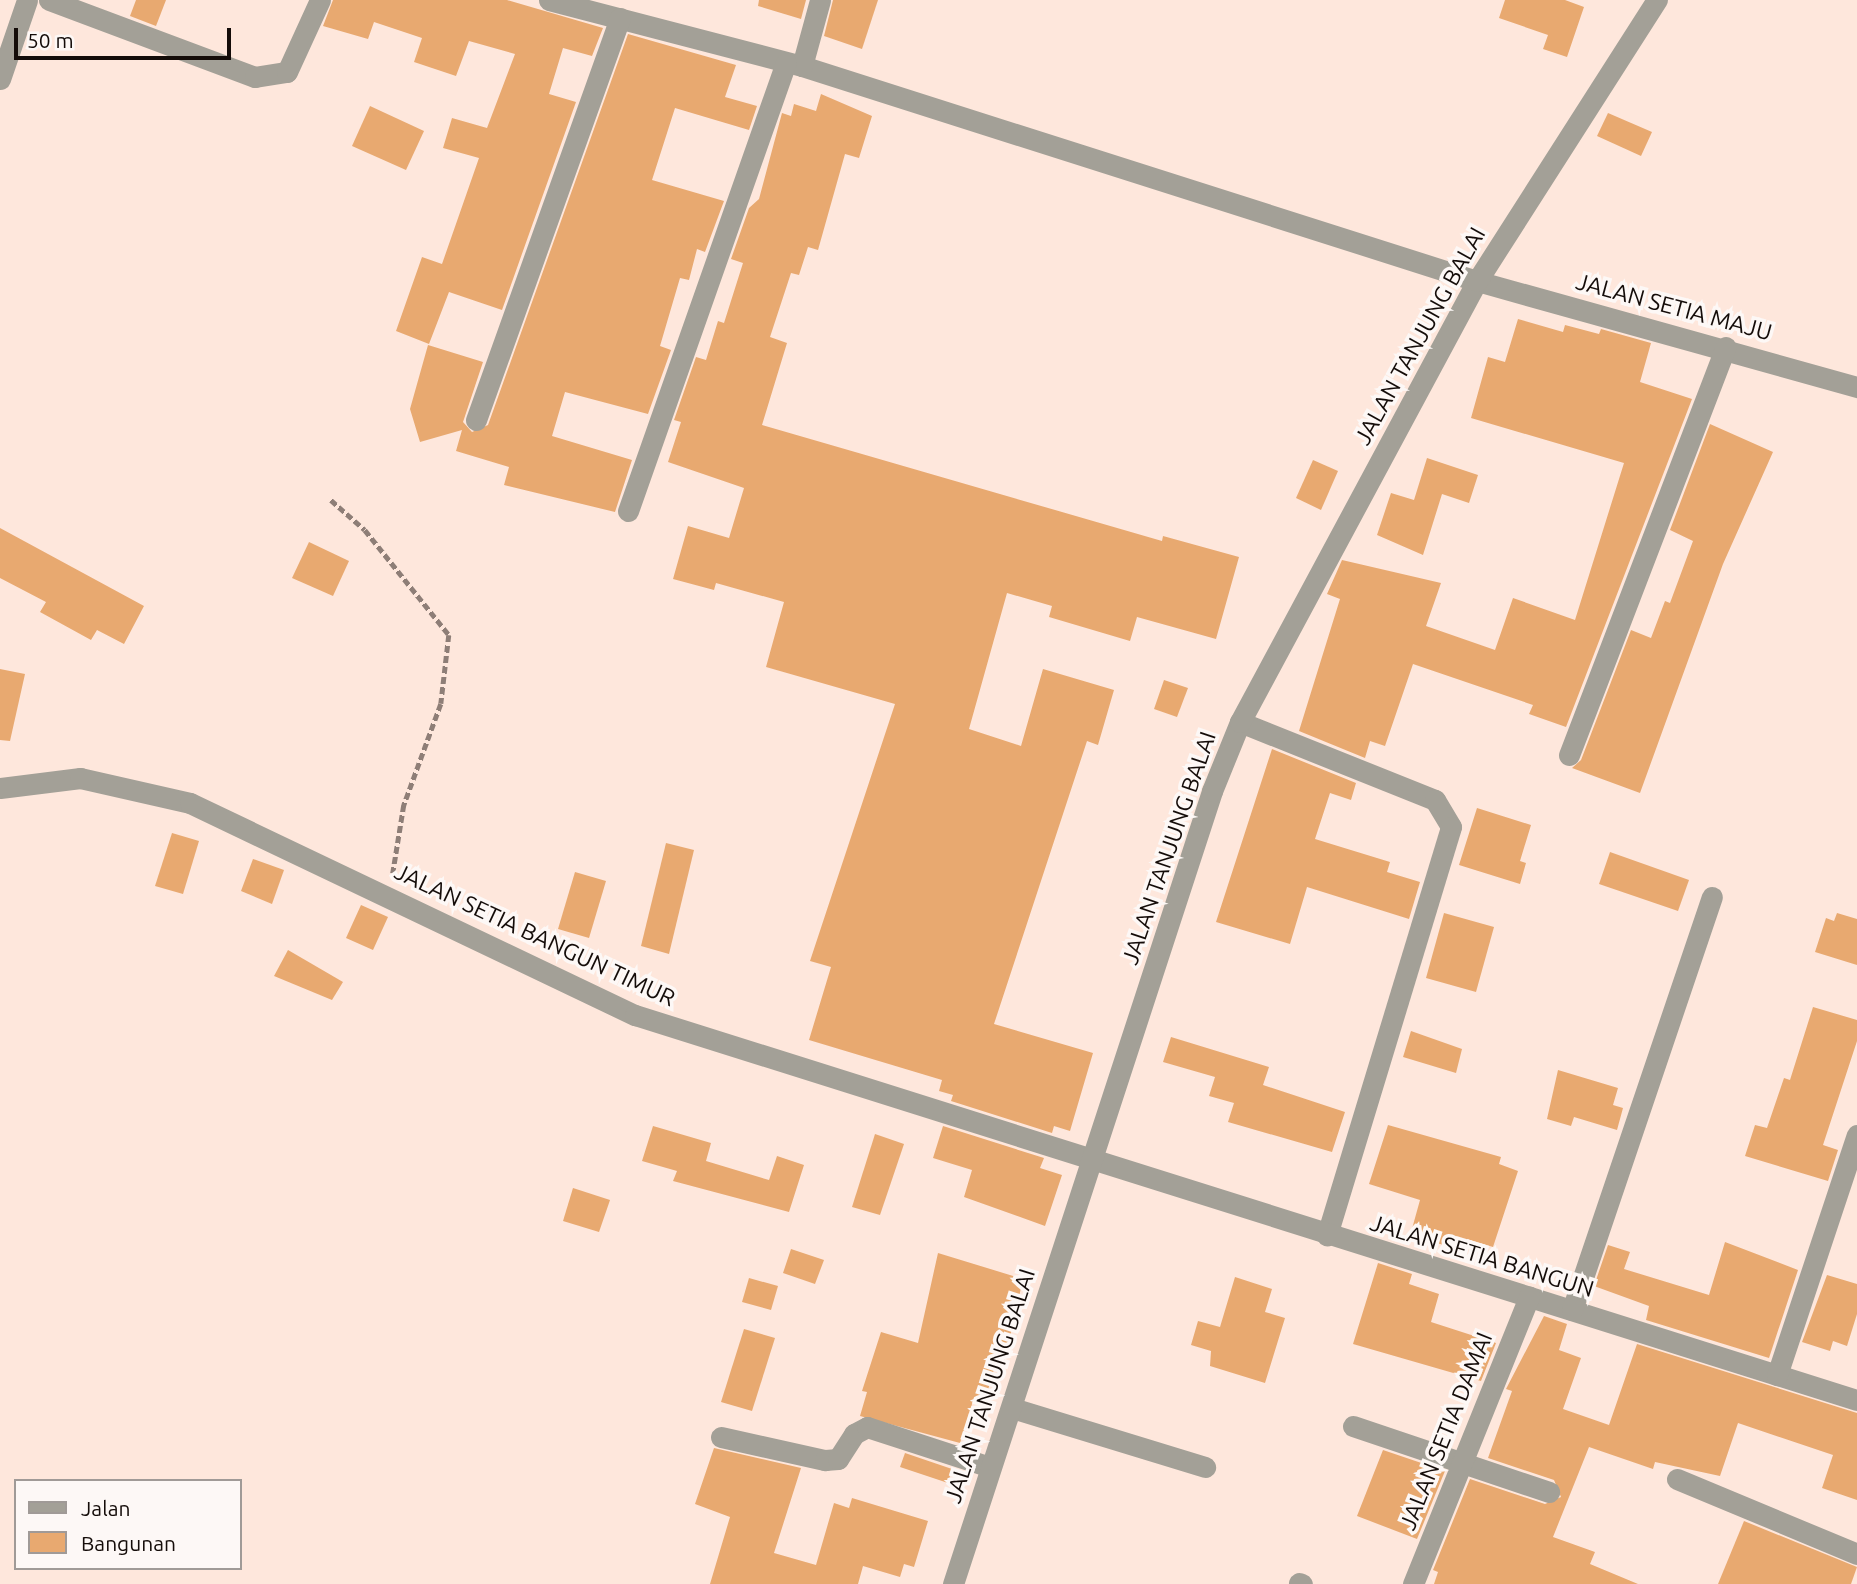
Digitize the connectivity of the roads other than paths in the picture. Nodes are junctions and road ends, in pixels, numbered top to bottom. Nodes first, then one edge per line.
1 (27, 0) edge
2 (49, 0) edge
3 (320, 0) edge
4 (549, 0) edge
5 (821, 0) edge
6 (1657, 0) edge
7 (620, 19) junction
8 (794, 65) junction
9 (0, 79) edge
10 (1477, 281) junction
11 (1726, 347) junction
12 (1857, 387) edge
13 (476, 420) dead end
14 (628, 511) dead end
15 (1240, 722) junction
16 (1569, 755) dead end
17 (0, 788) edge
18 (1712, 897) dead end
19 (1857, 1135) edge
20 (1093, 1160) junction
21 (1327, 1236) junction
22 (1529, 1297) junction
23 (1572, 1310) junction
24 (1777, 1375) junction
25 (1857, 1400) edge
26 (1012, 1408) junction
27 (1353, 1426) dead end
28 (721, 1437) dead end
29 (1460, 1463) junction
30 (990, 1467) junction
31 (1205, 1467) dead end
32 (1677, 1479) dead end
33 (1549, 1492) dead end
34 (1857, 1554) edge
35 (953, 1584) edge
36 (1413, 1584) edge

1 - 9 street
2 - 3 street
4 - 7 street, JALAN SETIA MAJU
5 - 8 street
6 - 10 street, JALAN TANJUNG BALAI
7 - 8 street, JALAN SETIA MAJU
7 - 13 street
8 - 10 street, JALAN SETIA MAJU
8 - 14 street
10 - 11 street, JALAN SETIA MAJU
10 - 15 street, JALAN TANJUNG BALAI
11 - 12 street, JALAN SETIA MAJU
11 - 16 street
15 - 20 street, JALAN TANJUNG BALAI
15 - 21 street
17 - 20 street, JALAN SETIA BANGUN TIMUR
18 - 23 street
19 - 24 street
20 - 21 street, JALAN SETIA BANGUN
20 - 26 street, JALAN TANJUNG BALAI
21 - 22 street, JALAN SETIA BANGUN
22 - 23 street, JALAN SETIA BANGUN
22 - 29 street, JALAN SETIA DAMAI
23 - 24 street, JALAN SETIA BANGUN
24 - 25 street, JALAN SETIA BANGUN
26 - 30 street, JALAN TANJUNG BALAI
26 - 31 street
27 - 29 street
28 - 30 street
29 - 33 street
29 - 36 street, JALAN SETIA DAMAI
30 - 35 street, JALAN TANJUNG BALAI
32 - 34 street

